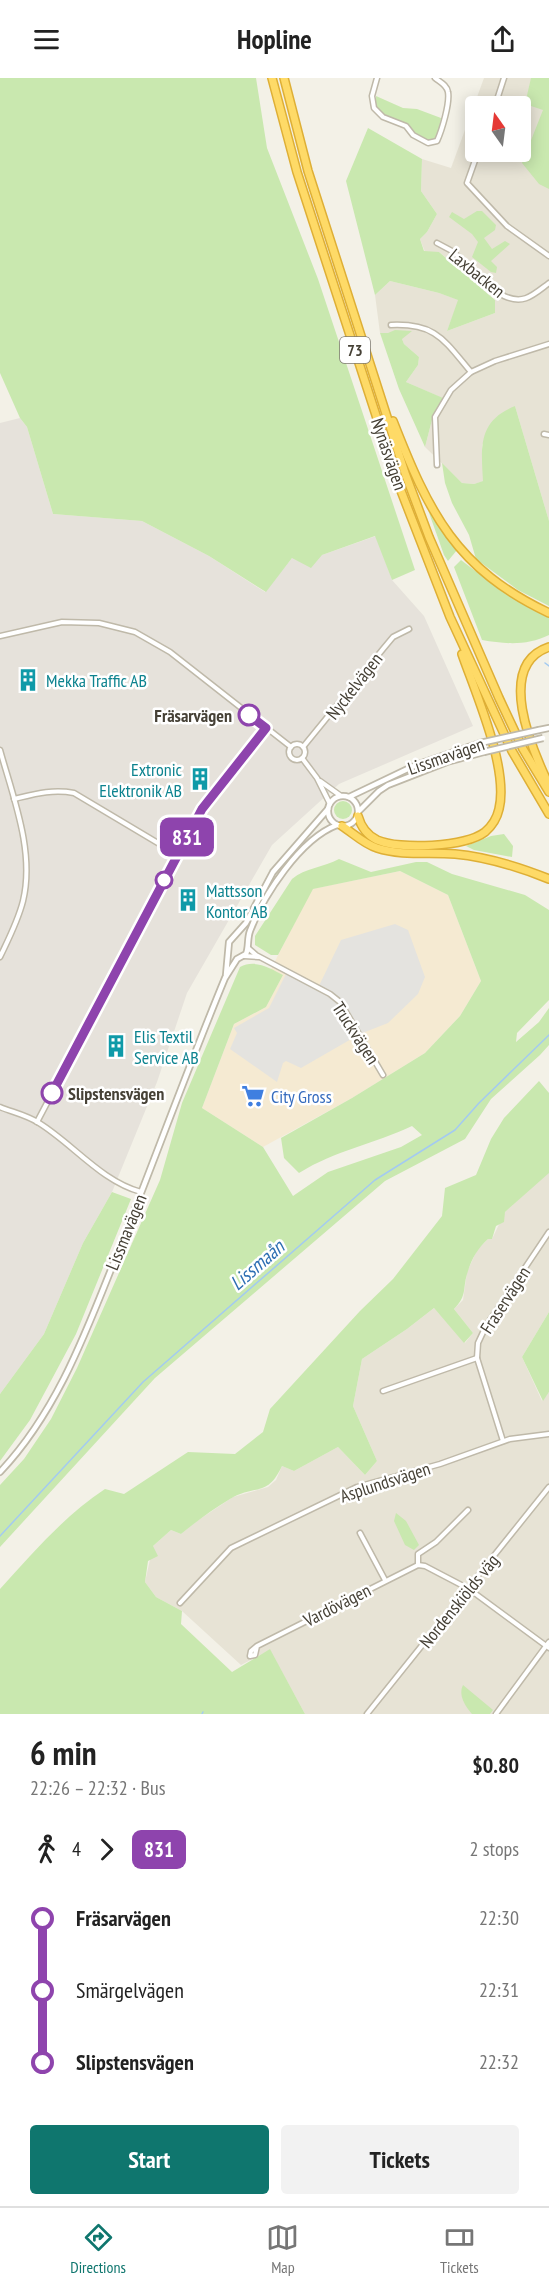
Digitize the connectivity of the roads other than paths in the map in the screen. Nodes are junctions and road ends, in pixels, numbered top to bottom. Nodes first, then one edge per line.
1 (272, 78) edge
2 (284, 78) edge
3 (377, 78) edge
4 (435, 78) edge
5 (504, 78) edge
6 (498, 96) edge
7 (474, 162) edge
8 (437, 243) dead end
9 (549, 256) edge
10 (549, 283) edge
11 (391, 325) dead end
12 (549, 344) edge
13 (370, 363) junction
14 (471, 372) junction
15 (437, 465) dead end
16 (549, 613) edge
17 (450, 617) junction
18 (408, 629) dead end
19 (0, 636) edge
20 (549, 646) edge
21 (266, 728) junction
22 (549, 728) edge
23 (546, 738) edge
24 (291, 747) junction
25 (303, 747) junction
26 (0, 750) edge
27 (302, 758) junction
28 (317, 778) junction
29 (549, 785) edge
30 (549, 792) edge
31 (341, 796) junction
32 (349, 797) junction
33 (14, 799) junction
34 (329, 806) junction
35 (358, 813) junction
36 (549, 814) edge
37 (339, 825) junction
38 (177, 855) junction
39 (549, 879) edge
40 (239, 938) junction
41 (247, 946) junction
42 (228, 953) junction
43 (244, 956) junction
44 (0, 957) edge
45 (237, 959) junction
46 (263, 959) junction
47 (225, 978) junction
48 (383, 1075) dead end
49 (0, 1107) edge
50 (37, 1122) junction
51 (142, 1192) junction
52 (549, 1233) edge
53 (477, 1358) junction
54 (383, 1391) dead end
55 (549, 1434) edge
56 (503, 1441) junction
57 (0, 1472) edge
58 (549, 1487) edge
59 (468, 1510) dead end
60 (360, 1533) dead end
61 (418, 1565) junction
62 (385, 1580) junction
63 (469, 1589) junction
64 (180, 1603) dead end
65 (257, 1646) dead end
66 (548, 1646) edge
67 (367, 1714) edge
68 (496, 1714) edge

1 - 17 highway, Nynäsvägen / 73
2 - 13 highway, Nynäsvägen / 73
3 - 4 street
5 - 6 street
7 - 9 street
8 - 10 street, Laxbacken
11 - 14 street
12 - 14 street
13 - 16 highway
13 - 30 highway, Nynäsvägen / 73
14 - 15 street
17 - 35 highway
17 - 36 highway, Nynäsvägen / 73
18 - 25 street, Nyckelvägen
19 - 21 street
20 - 29 highway
21 - 24 street
21 - 38 street
22 - 32 street, Lissmavägen, bridge
23 - 35 street, Lissmavägen, bridge
24 - 25 street
24 - 27 street
25 - 27 street
26 - 33 street
27 - 28 street
28 - 31 street
28 - 34 street
31 - 32 street
31 - 34 street
32 - 35 street
33 - 38 street
33 - 44 street
34 - 37 street
34 - 40 street, Lissmavägen
35 - 37 street
37 - 39 highway
37 - 41 street
38 - 50 street
40 - 41 street
40 - 42 street, Lissmavägen
41 - 43 street
41 - 46 street, Truckvägen
42 - 45 street
42 - 47 street, Lissmavägen
43 - 45 street
43 - 46 street, Truckvägen
45 - 47 street, Lissmavägen
46 - 48 street, Truckvägen
47 - 51 street, Lissmavägen
49 - 50 street
50 - 51 street
51 - 57 street, Lissmavägen
52 - 53 street, Fraservägen
53 - 54 street
53 - 56 street, Fraservägen
55 - 56 street, Asplundsvägen
56 - 64 street, Asplundsvägen
58 - 63 street, Nordenskiölds väg
59 - 61 street, Vardövägen
60 - 62 street
61 - 62 street, Vardövägen
61 - 63 street
62 - 65 street, Vardövägen
63 - 66 street
63 - 67 street, Nordenskiölds väg
66 - 68 street

